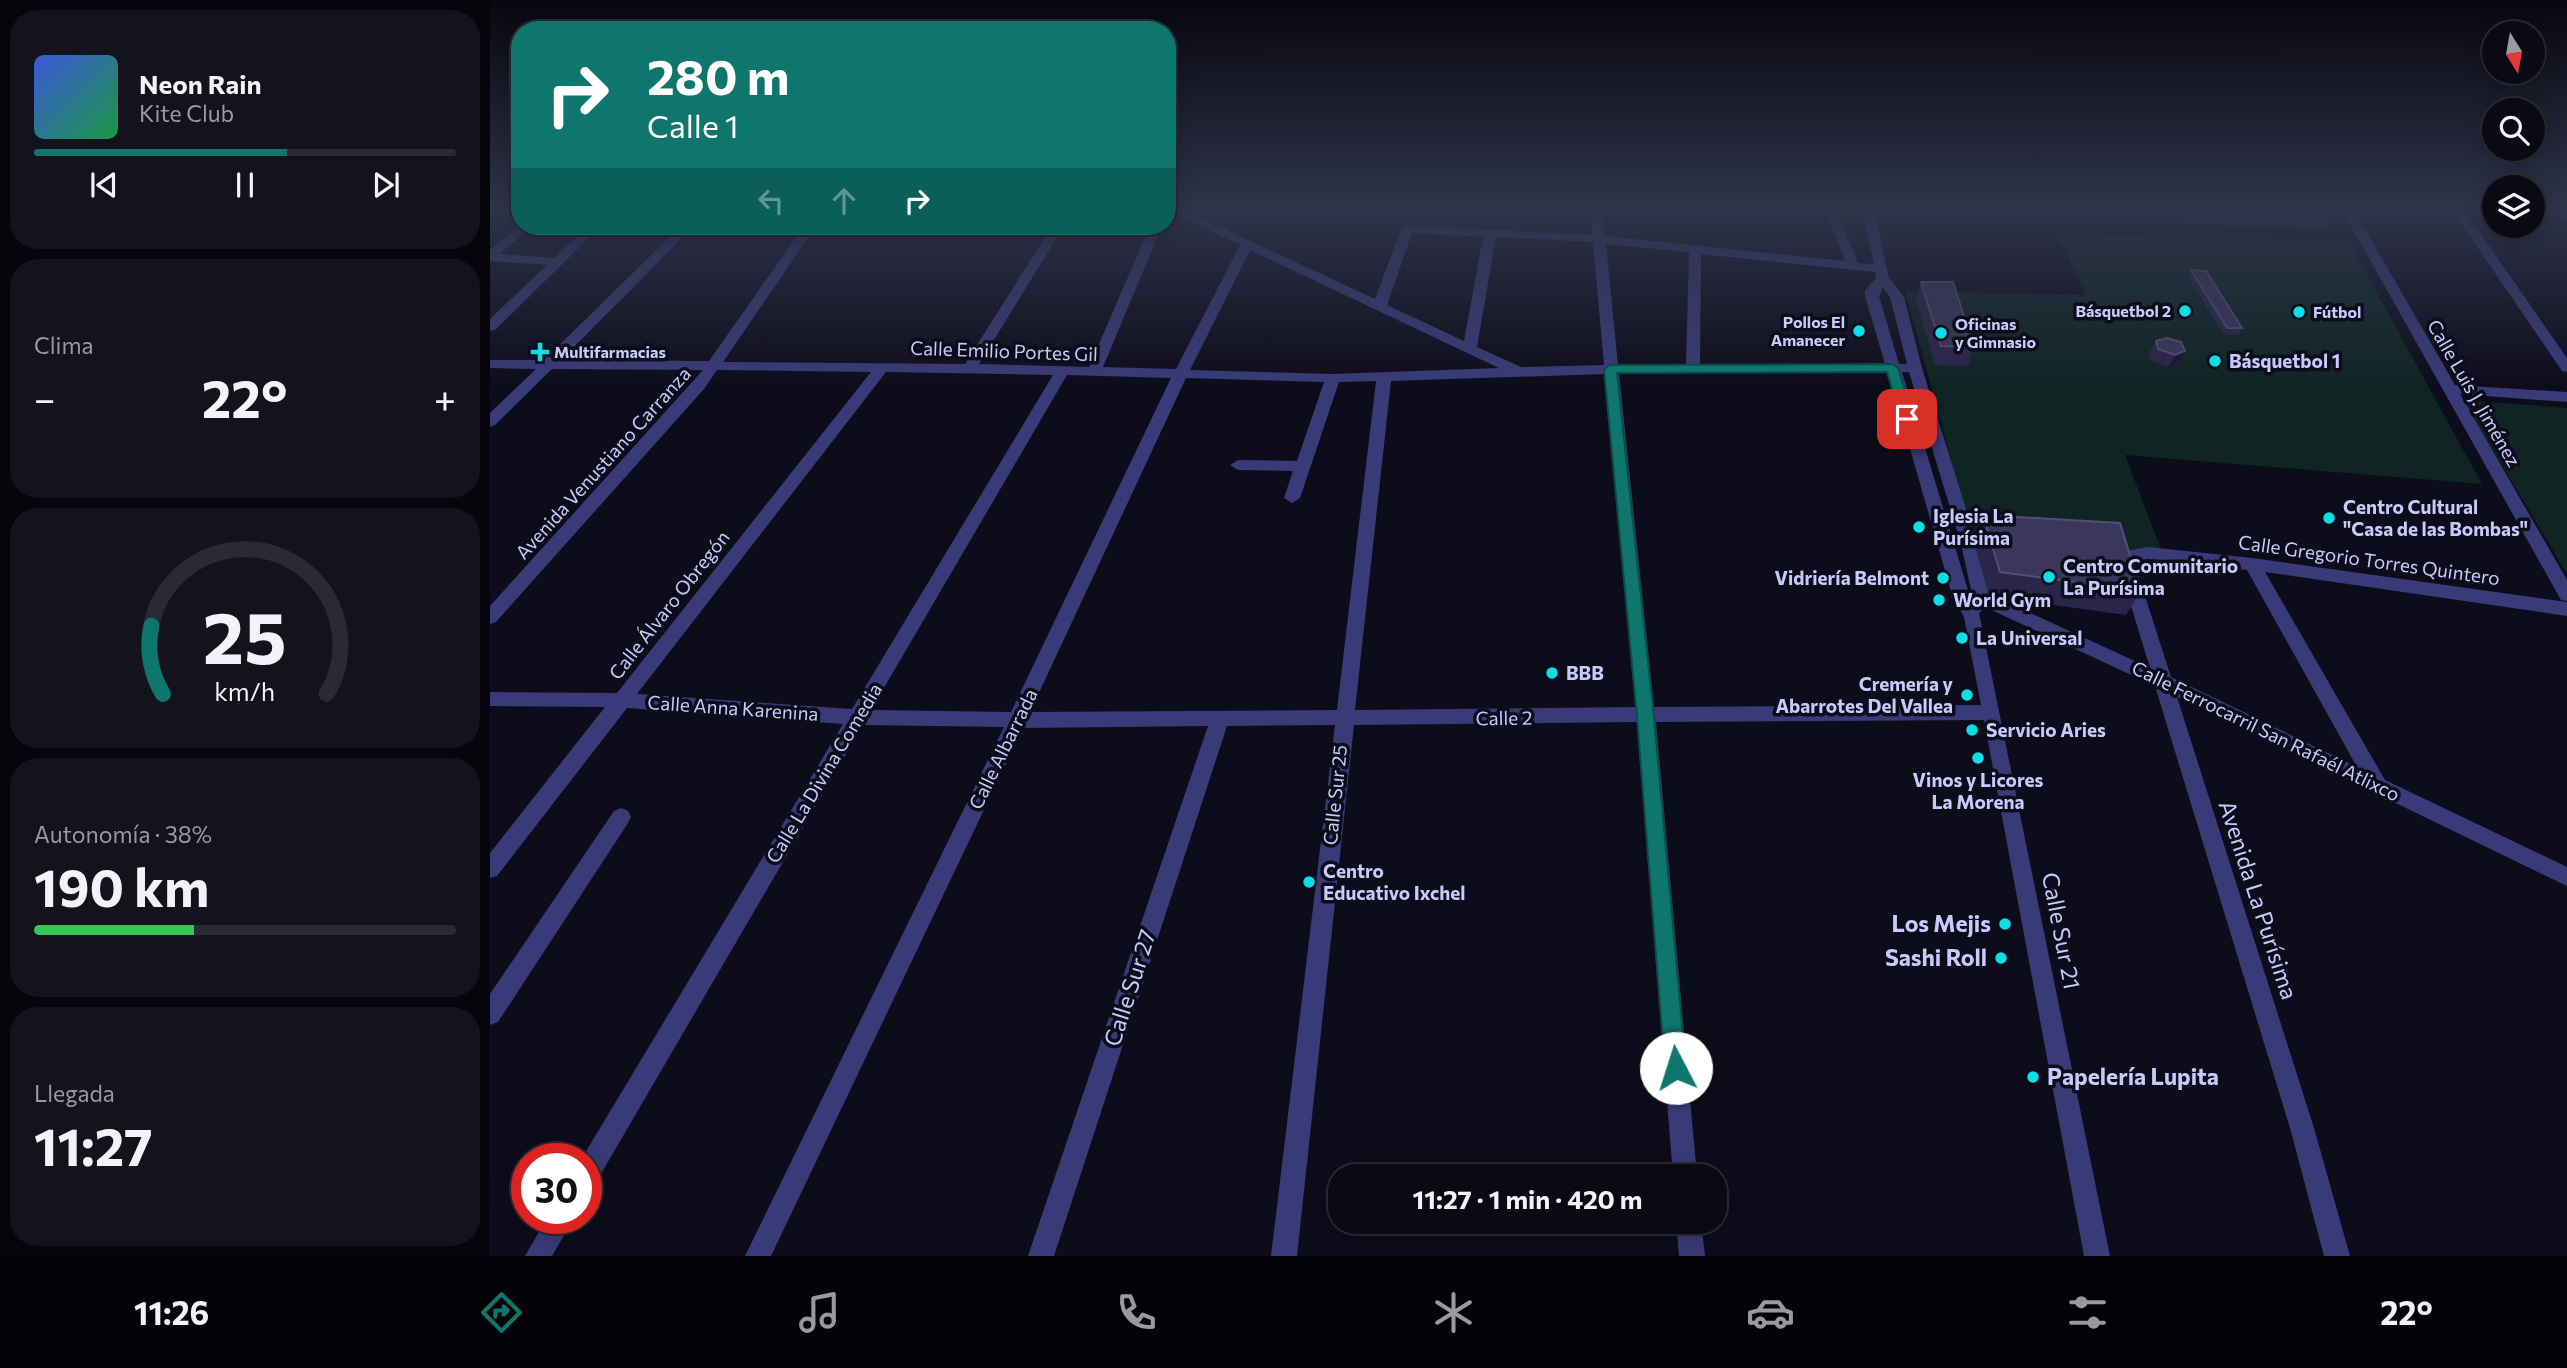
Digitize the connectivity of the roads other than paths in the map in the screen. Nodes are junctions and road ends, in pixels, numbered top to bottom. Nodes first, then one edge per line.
1 (549, 269) edge
2 (646, 269) edge
3 (781, 269) edge
4 (1031, 269) edge
5 (1138, 269) edge
6 (1234, 269) edge
7 (1304, 269) edge
8 (1393, 269) edge
9 (1484, 269) edge
10 (1601, 269) edge
11 (1695, 269) edge
12 (1857, 269) edge
13 (1881, 269) edge
14 (2382, 269) edge
15 (2498, 269) edge
16 (1882, 274) junction
17 (1380, 305) junction
18 (490, 327) edge
19 (1470, 346) junction
20 (490, 364) edge
21 (550, 365) junction
22 (714, 365) junction
23 (882, 367) junction
24 (969, 368) junction
25 (1892, 368) junction
26 (1915, 368) junction
27 (2567, 368) edge
28 (1610, 369) junction
29 (1693, 369) junction
30 (1062, 371) junction
31 (1517, 371) junction
32 (1094, 372) junction
33 (1180, 375) junction
34 (1384, 376) junction
35 (1333, 378) junction
36 (2451, 389) junction
37 (2567, 397) edge
38 (490, 422) edge
39 (1238, 465) dead end
40 (1304, 466) junction
41 (1292, 498) dead end
42 (2125, 560) joint
43 (2252, 564) junction
44 (2567, 595) edge
45 (1977, 607) junction
46 (2567, 609) edge
47 (490, 617) edge
48 (2161, 681) junction
49 (490, 699) edge
50 (621, 700) junction
51 (1991, 712) junction
52 (858, 717) junction
53 (1646, 717) junction
54 (1343, 719) junction
55 (1017, 720) junction
56 (1219, 721) junction
57 (2376, 784) junction
58 (621, 817) dead end
59 (490, 869) edge
60 (2567, 877) edge
61 (490, 1014) edge
62 (602, 1148) edge
63 (1684, 1164) edge
64 (551, 1234) edge
65 (1690, 1234) edge
66 (538, 1256) edge
67 (758, 1256) edge
68 (1041, 1256) edge
69 (1284, 1256) edge
70 (1692, 1256) edge
71 (2098, 1256) edge
72 (2337, 1256) edge

1 - 18 street
2 - 21 street
3 - 22 street, Avenida Venustiano Carranza
4 - 24 street
5 - 32 street
6 - 33 street, Calle Albarrada
7 - 17 street
8 - 17 street
9 - 19 street
10 - 28 street
11 - 29 street
12 - 16 street
13 - 16 street
14 - 36 street, Calle Luis J. Jiménez
15 - 27 street
16 - 25 street
16 - 26 street, Calle Sur 21
17 - 19 street
19 - 31 street
20 - 21 street, Calle Emilio Portes Gil
21 - 22 street, Calle Emilio Portes Gil
21 - 38 street
22 - 23 street, Calle Emilio Portes Gil
22 - 47 street, Avenida Venustiano Carranza
23 - 24 street, Calle Emilio Portes Gil
23 - 50 street, Calle Álvaro Obregón
24 - 30 street, Calle Emilio Portes Gil
25 - 26 street, Calle Emilio Portes Gil
25 - 29 street, Calle Emilio Portes Gil
25 - 45 street, Calle Ferrocarril San Rafaél Atlixco
26 - 45 street, Calle Sur 21
28 - 29 street, Calle Emilio Portes Gil
28 - 31 street, Calle Emilio Portes Gil
28 - 53 street
30 - 32 street, Calle Emilio Portes Gil
30 - 52 street, Calle La Divina Comedia
31 - 34 street, Calle Emilio Portes Gil
32 - 33 street, Calle Emilio Portes Gil
33 - 35 street, Calle Emilio Portes Gil
33 - 55 street, Calle Albarrada
34 - 35 street, Calle Emilio Portes Gil
34 - 54 street, Calle Sur 25
35 - 40 street
36 - 37 street
36 - 44 street, Calle Luis J. Jiménez
39 - 40 street
40 - 41 street
42 - 43 street, Calle Gregorio Torres Quintero
42 - 48 street, Avenida La Purísima
43 - 46 street, Calle Gregorio Torres Quintero
43 - 57 street
45 - 48 street, Calle Ferrocarril San Rafaél Atlixco
45 - 51 street, Calle Sur 21
48 - 57 street, Calle Ferrocarril San Rafaél Atlixco
48 - 72 street, Avenida La Purísima
49 - 50 street, Calle Anna Karenina
50 - 52 street, Calle Anna Karenina
50 - 59 street, Calle Álvaro Obregón
51 - 53 street, Calle 2
51 - 71 street, Calle Sur 21
52 - 55 street, Calle Anna Karenina
52 - 62 street, Calle La Divina Comedia
53 - 54 street, Calle 2
53 - 63 street
54 - 56 street, Calle 2
54 - 69 street, Calle Sur 25
55 - 56 street, Calle 2
55 - 67 street, Calle Albarrada
56 - 68 street, Calle Sur 27
57 - 60 street, Calle Ferrocarril San Rafaél Atlixco
58 - 61 street
64 - 66 street
65 - 70 street

